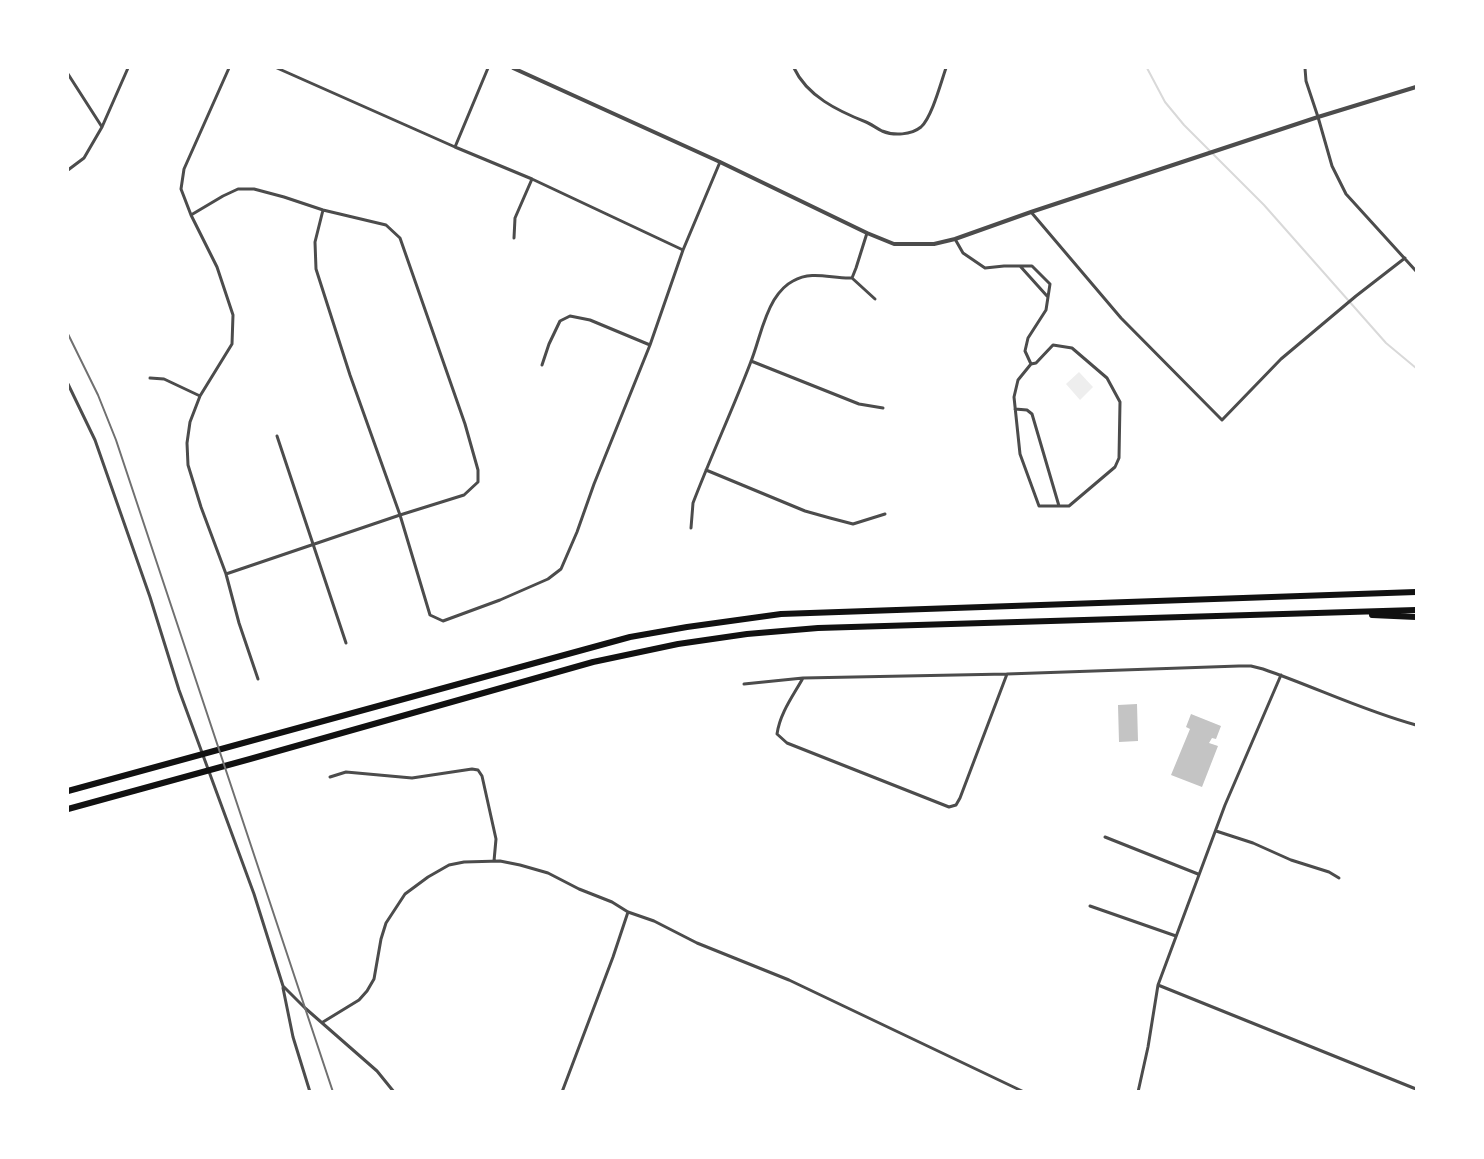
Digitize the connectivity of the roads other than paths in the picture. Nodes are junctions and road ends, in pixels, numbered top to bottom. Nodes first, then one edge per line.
1 (128, 68) edge
2 (228, 68) edge
3 (277, 68) edge
4 (488, 68) edge
5 (513, 68) edge
6 (794, 68) edge
7 (946, 68) edge
8 (1305, 68) edge
9 (68, 74) edge
10 (1416, 87) edge
11 (1318, 117) junction
12 (102, 127) junction
13 (455, 147) junction
14 (720, 162) junction
15 (68, 170) edge
16 (532, 179) junction
17 (323, 210) junction
18 (1031, 212) junction
19 (191, 215) junction
20 (867, 233) junction
21 (514, 238) dead end
22 (955, 239) junction
23 (683, 250) junction
24 (1405, 258) junction
25 (1020, 266) junction
26 (1416, 271) edge
27 (1042, 277) junction
28 (852, 278) junction
29 (1036, 283) junction
30 (1048, 297) junction
31 (875, 299) dead end
32 (650, 345) junction
33 (751, 361) junction
34 (1031, 364) junction
35 (542, 365) dead end
36 (150, 378) dead end
37 (68, 384) edge
38 (200, 396) junction
39 (884, 408) dead end
40 (1015, 409) junction
41 (277, 436) dead end
42 (706, 470) junction
43 (1059, 506) junction
44 (885, 514) dead end
45 (400, 515) junction
46 (692, 528) dead end
47 (313, 544) junction
48 (226, 574) junction
49 (1416, 589) edge
50 (1416, 610) edge
51 (1324, 612) junction
52 (1416, 617) edge
53 (346, 643) dead end
54 (1007, 674) junction
55 (1281, 675) junction
56 (802, 678) junction
57 (258, 679) dead end
58 (744, 684) dead end
59 (1416, 725) edge
60 (330, 777) dead end
61 (68, 791) edge
62 (68, 809) edge
63 (1216, 831) junction
64 (1105, 837) dead end
65 (494, 861) junction
66 (1199, 874) junction
67 (1339, 878) dead end
68 (1090, 906) dead end
69 (628, 912) junction
70 (1176, 936) junction
71 (1158, 985) junction
72 (283, 986) junction
73 (323, 1022) junction
74 (1416, 1089) edge
75 (310, 1092) edge
76 (394, 1092) edge
77 (562, 1092) edge
78 (1024, 1092) edge
79 (1138, 1092) edge

1 - 12 street
2 - 19 street
3 - 13 street
4 - 13 street
5 - 14 street
6 - 7 street
8 - 11 street
9 - 12 street
10 - 11 street
11 - 18 street
11 - 24 street
12 - 15 street
13 - 16 street
14 - 20 street
14 - 23 street
16 - 21 street
16 - 23 street
17 - 19 street
17 - 45 street
17 - 45 street
18 - 22 street
18 - 24 street
19 - 38 street
20 - 22 street
20 - 28 street
22 - 25 street
23 - 32 street
24 - 26 street
25 - 27 street
25 - 29 street
27 - 29 street
27 - 30 street
28 - 31 street
28 - 33 street
29 - 30 street
30 - 34 street
32 - 35 street
32 - 45 street
33 - 39 street
33 - 42 street
34 - 40 street
34 - 43 street
36 - 38 street
37 - 72 street
38 - 48 street
40 - 43 street
40 - 43 street
41 - 47 street
42 - 44 street
42 - 46 street
45 - 47 street
47 - 48 street
47 - 53 street
48 - 57 street
49 - 61 highway
50 - 51 highway
51 - 52 highway
51 - 62 highway
54 - 55 street
54 - 56 street
54 - 56 street
55 - 59 street
55 - 63 street
56 - 58 street
60 - 65 street
63 - 66 street
63 - 67 street
64 - 66 street
65 - 69 street
65 - 73 street
66 - 70 street
68 - 70 street
69 - 77 street
69 - 78 street
70 - 71 street
71 - 74 street
71 - 79 street
72 - 73 street
72 - 75 street
73 - 76 street

